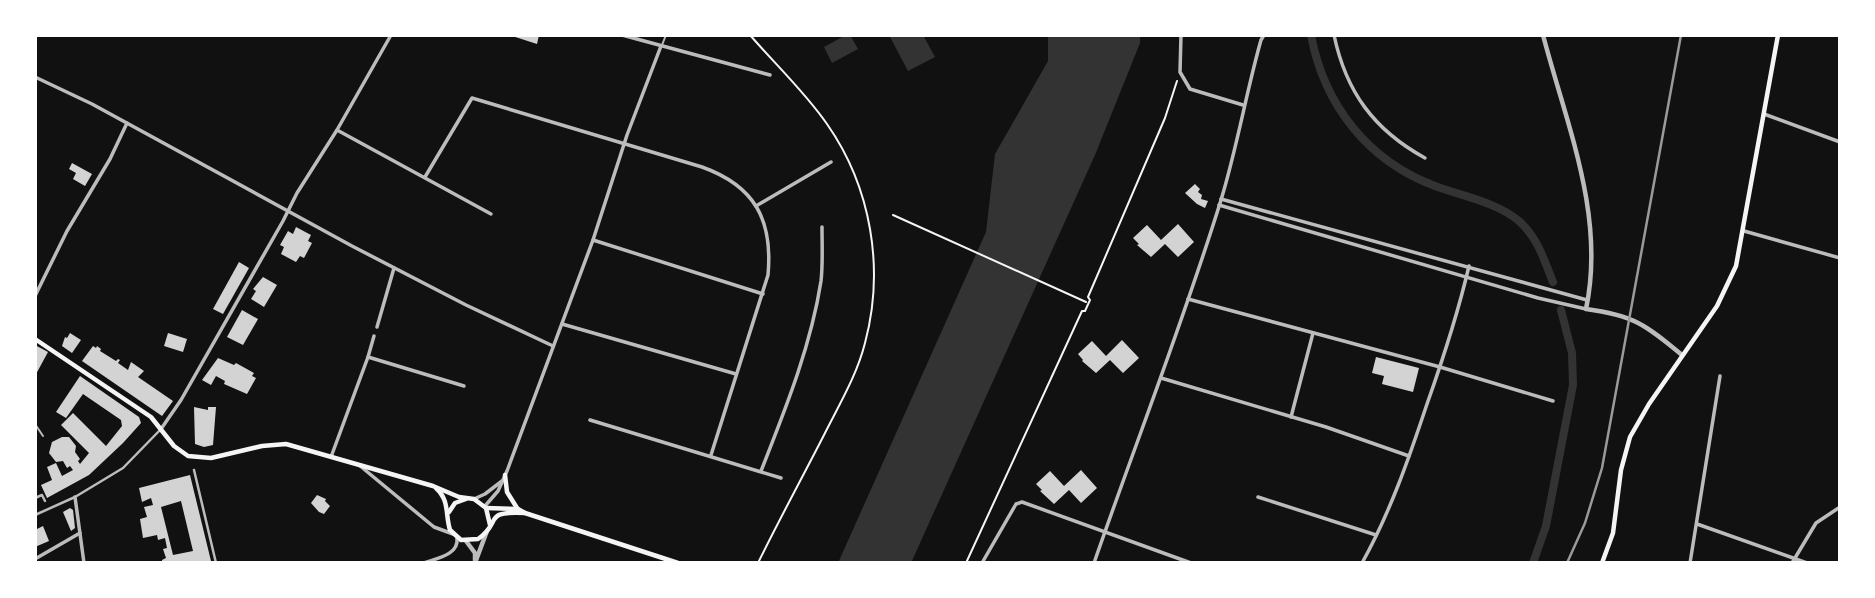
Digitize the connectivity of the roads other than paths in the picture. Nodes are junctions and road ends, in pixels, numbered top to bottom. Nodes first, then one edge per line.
1 (391, 35) edge
2 (622, 35) edge
3 (666, 35) edge
4 (1181, 35) edge
5 (1264, 35) edge
6 (1334, 35) edge
7 (1543, 35) edge
8 (1778, 35) edge
9 (662, 46) junction
10 (771, 75) dead end
11 (35, 77) edge
12 (1243, 105) junction
13 (1764, 114) junction
14 (127, 123) junction
15 (337, 130) junction
16 (624, 142) junction
17 (1840, 142) edge
18 (1425, 158) dead end
19 (831, 162) dead end
20 (425, 177) junction
21 (1221, 199) junction
22 (1219, 205) junction
23 (756, 206) junction
24 (288, 209) junction
25 (491, 214) dead end
26 (822, 227) dead end
27 (1744, 231) junction
28 (593, 240) junction
29 (1840, 258) edge
30 (1469, 266) junction
31 (394, 268) junction
32 (1467, 277) junction
33 (764, 294) junction
34 (35, 296) edge
35 (1188, 299) junction
36 (1588, 301) junction
37 (1586, 309) junction
38 (562, 324) junction
39 (377, 327) dead end
40 (1312, 332) junction
41 (374, 336) dead end
42 (35, 339) edge
43 (553, 346) junction
44 (1682, 355) junction
45 (368, 357) junction
46 (1440, 367) junction
47 (737, 374) junction
48 (1720, 376) dead end
49 (1161, 378) junction
50 (464, 386) dead end
51 (1553, 401) dead end
52 (1290, 417) junction
53 (590, 421) dead end
54 (35, 424) edge
55 (161, 429) junction
56 (43, 436) dead end
57 (711, 456) junction
58 (1410, 456) junction
59 (331, 457) junction
60 (357, 464) junction
61 (194, 470) dead end
62 (761, 471) junction
63 (504, 477) junction
64 (781, 478) dead end
65 (433, 485) junction
66 (75, 497) junction
67 (1258, 497) dead end
68 (35, 498) edge
69 (467, 498) junction
70 (474, 499) junction
71 (45, 501) dead end
72 (486, 507) junction
73 (1840, 507) edge
74 (518, 509) junction
75 (525, 513) junction
76 (448, 514) junction
77 (35, 515) edge
78 (1698, 524) junction
79 (489, 528) junction
80 (1104, 532) junction
81 (80, 533) junction
82 (1376, 535) junction
83 (455, 536) junction
84 (466, 541) junction
85 (35, 559) edge
86 (1793, 561) edge
87 (84, 563) edge
88 (216, 563) edge
89 (424, 563) edge
90 (476, 563) edge
91 (678, 563) edge
92 (982, 563) edge
93 (1094, 563) edge
94 (1191, 563) edge
95 (1362, 563) edge
96 (1602, 563) edge
97 (1690, 563) edge
98 (1807, 563) edge

1 - 15 street
2 - 9 street
3 - 9 lane
4 - 12 street
5 - 12 street
6 - 18 street
7 - 36 street
8 - 13 main road
9 - 10 street
9 - 16 street
11 - 14 street
12 - 21 street
13 - 17 street
13 - 27 main road
14 - 24 street
14 - 34 street
15 - 20 street
15 - 24 street
16 - 20 street
16 - 23 street
16 - 28 street
19 - 23 street
20 - 25 street
21 - 22 street
21 - 30 street
22 - 32 street
22 - 35 street
23 - 33 street
24 - 31 street
24 - 55 street
26 - 62 street
27 - 29 street
27 - 44 main road
28 - 33 street
28 - 38 street
30 - 32 street
30 - 36 street
31 - 39 street
31 - 43 street
32 - 37 street
32 - 46 street
33 - 47 street
35 - 40 street
35 - 49 street
36 - 37 street
37 - 44 street
38 - 43 street
38 - 47 street
40 - 46 street
40 - 52 street
41 - 45 street
42 - 55 main road
43 - 63 street
44 - 96 main road
45 - 50 street
45 - 59 street
46 - 51 street
46 - 58 street
47 - 57 street
48 - 78 street
49 - 52 street
49 - 80 street
52 - 58 street
53 - 57 street
54 - 56 lane
55 - 59 main road
55 - 66 street
57 - 62 street
58 - 82 street
59 - 60 main road
60 - 65 main road
60 - 83 street
61 - 88 street
62 - 64 street
63 - 70 street
63 - 72 street
63 - 74 main road
65 - 69 main road
65 - 76 main road
66 - 77 street
66 - 81 street
67 - 82 street
68 - 71 street
69 - 70 main road
69 - 76 main road
70 - 72 main road
72 - 74 main road
72 - 79 main road
73 - 86 street
74 - 75 main road
75 - 79 main road
75 - 91 main road
76 - 83 main road
78 - 86 street
78 - 97 street
79 - 84 main road
79 - 90 street
80 - 92 street
80 - 93 street
80 - 94 street
81 - 85 street
81 - 87 street
82 - 95 street
83 - 84 main road
83 - 89 street
84 - 90 street
86 - 98 street

